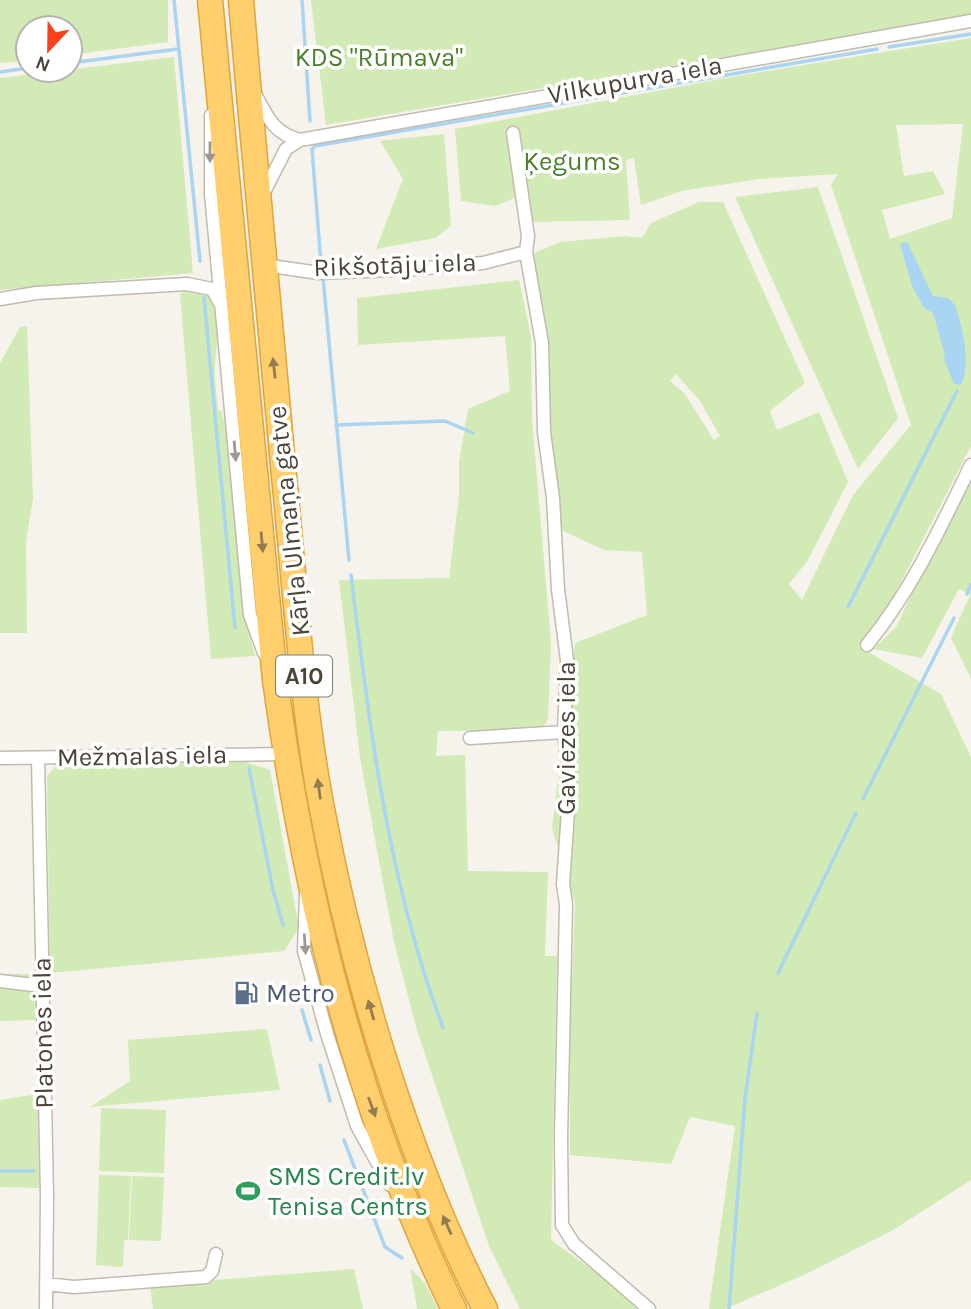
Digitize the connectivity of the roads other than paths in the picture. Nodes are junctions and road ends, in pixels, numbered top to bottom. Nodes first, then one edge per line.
1 (210, 0) edge
2 (242, 1) edge
3 (971, 22) edge
4 (216, 59) junction
5 (247, 79) junction
6 (513, 133) dead end
7 (300, 140) junction
8 (259, 204) junction
9 (526, 252) junction
10 (217, 253) junction
11 (264, 265) junction
12 (187, 284) junction
13 (0, 299) edge
14 (223, 310) junction
15 (971, 465) edge
16 (867, 645) dead end
17 (275, 680) junction
18 (564, 732) junction
19 (470, 737) dead end
20 (285, 754) junction
21 (0, 758) edge
22 (38, 758) junction
23 (0, 981) edge
24 (41, 986) junction
25 (216, 1254) dead end
26 (46, 1284) junction
27 (46, 1309) edge
28 (454, 1309) edge
29 (485, 1309) edge
30 (649, 1309) edge

1 - 4 highway, Kārļa Ulmaņa gatve / A10
2 - 5 highway, Kārļa Ulmaņa gatve / A10
3 - 7 street, Vilkupurva iela
4 -> 10 street
4 -> 17 highway, Kārļa Ulmaņa gatve / A10
5 - 7 street
5 - 8 highway, Kārļa Ulmaņa gatve / A10
6 - 9 street, Gaviezes iela
7 - 8 street
8 - 11 highway, Kārļa Ulmaņa gatve / A10
9 - 11 street, Rikšotāju iela
9 - 18 street, Gaviezes iela
10 - 12 street
10 - 14 street
29 -> 11 highway, Kārļa Ulmaņa gatve / A10
12 - 13 street
12 - 14 street
14 -> 17 street
15 - 16 street
17 - 20 highway, Kārļa Ulmaņa gatve / A10
18 - 19 street
18 - 30 street, Gaviezes iela
20 - 22 street, Mežmalas iela
20 -> 28 highway, Kārļa Ulmaņa gatve / A10
21 - 22 street, Mežmalas iela
22 - 24 street, Platones iela
23 - 24 street
24 - 26 street, Platones iela
25 - 26 street
26 - 27 street, Platones iela

